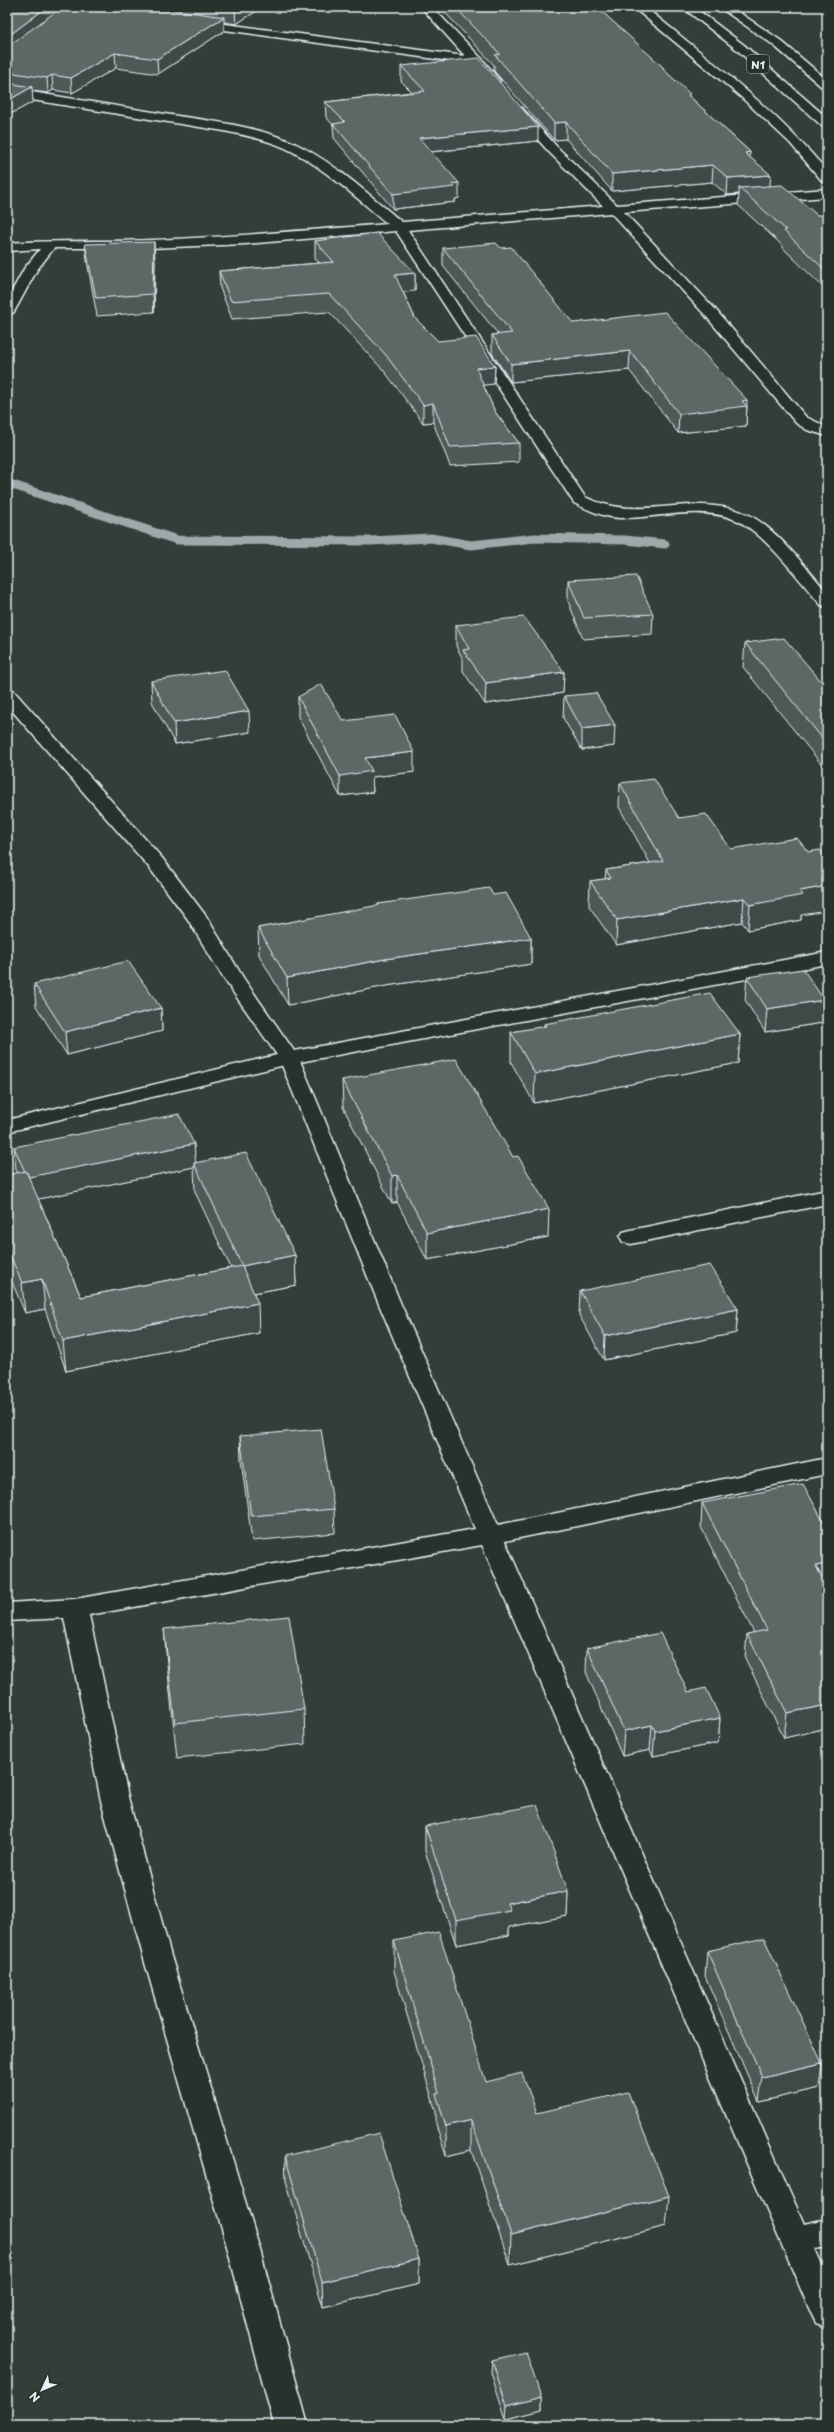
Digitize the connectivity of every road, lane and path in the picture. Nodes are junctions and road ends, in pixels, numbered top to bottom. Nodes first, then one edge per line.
1 (426, 7) edge
2 (638, 7) edge
3 (686, 7) edge
4 (724, 7) edge
5 (184, 21) edge
6 (478, 61) junction
7 (827, 86) edge
8 (502, 90) edge
9 (7, 92) edge
10 (511, 102) edge
11 (827, 124) edge
12 (827, 179) edge
13 (827, 193) edge
14 (614, 209) junction
15 (400, 227) junction
16 (50, 244) junction
17 (7, 247) edge
18 (7, 312) edge
19 (827, 432) edge
20 (827, 602) edge
21 (7, 694) edge
22 (827, 958) edge
23 (289, 1058) junction
24 (7, 1126) edge
25 (827, 1197) edge
26 (631, 1237) dead end
27 (827, 1466) edge
28 (491, 1535) junction
29 (75, 1608) junction
30 (7, 1612) edge
31 (827, 2232) edge
32 (796, 2240) junction
33 (827, 2313) edge
34 (291, 2425) edge

1 - 6 street
2 - 12 street
3 - 11 street, N1
4 - 7 street, N1
5 - 6 street
6 - 8 street
9 - 15 street
10 - 14 street
13 - 14 street
14 - 15 street
14 - 19 street
15 - 16 street
15 - 20 street
16 - 17 street
16 - 18 street
21 - 23 street
22 - 23 street
23 - 24 street
23 - 28 street
25 - 26 street
27 - 28 street
28 - 29 street
28 - 32 street
29 - 30 street
29 - 34 street
31 - 32 street
32 - 33 street

